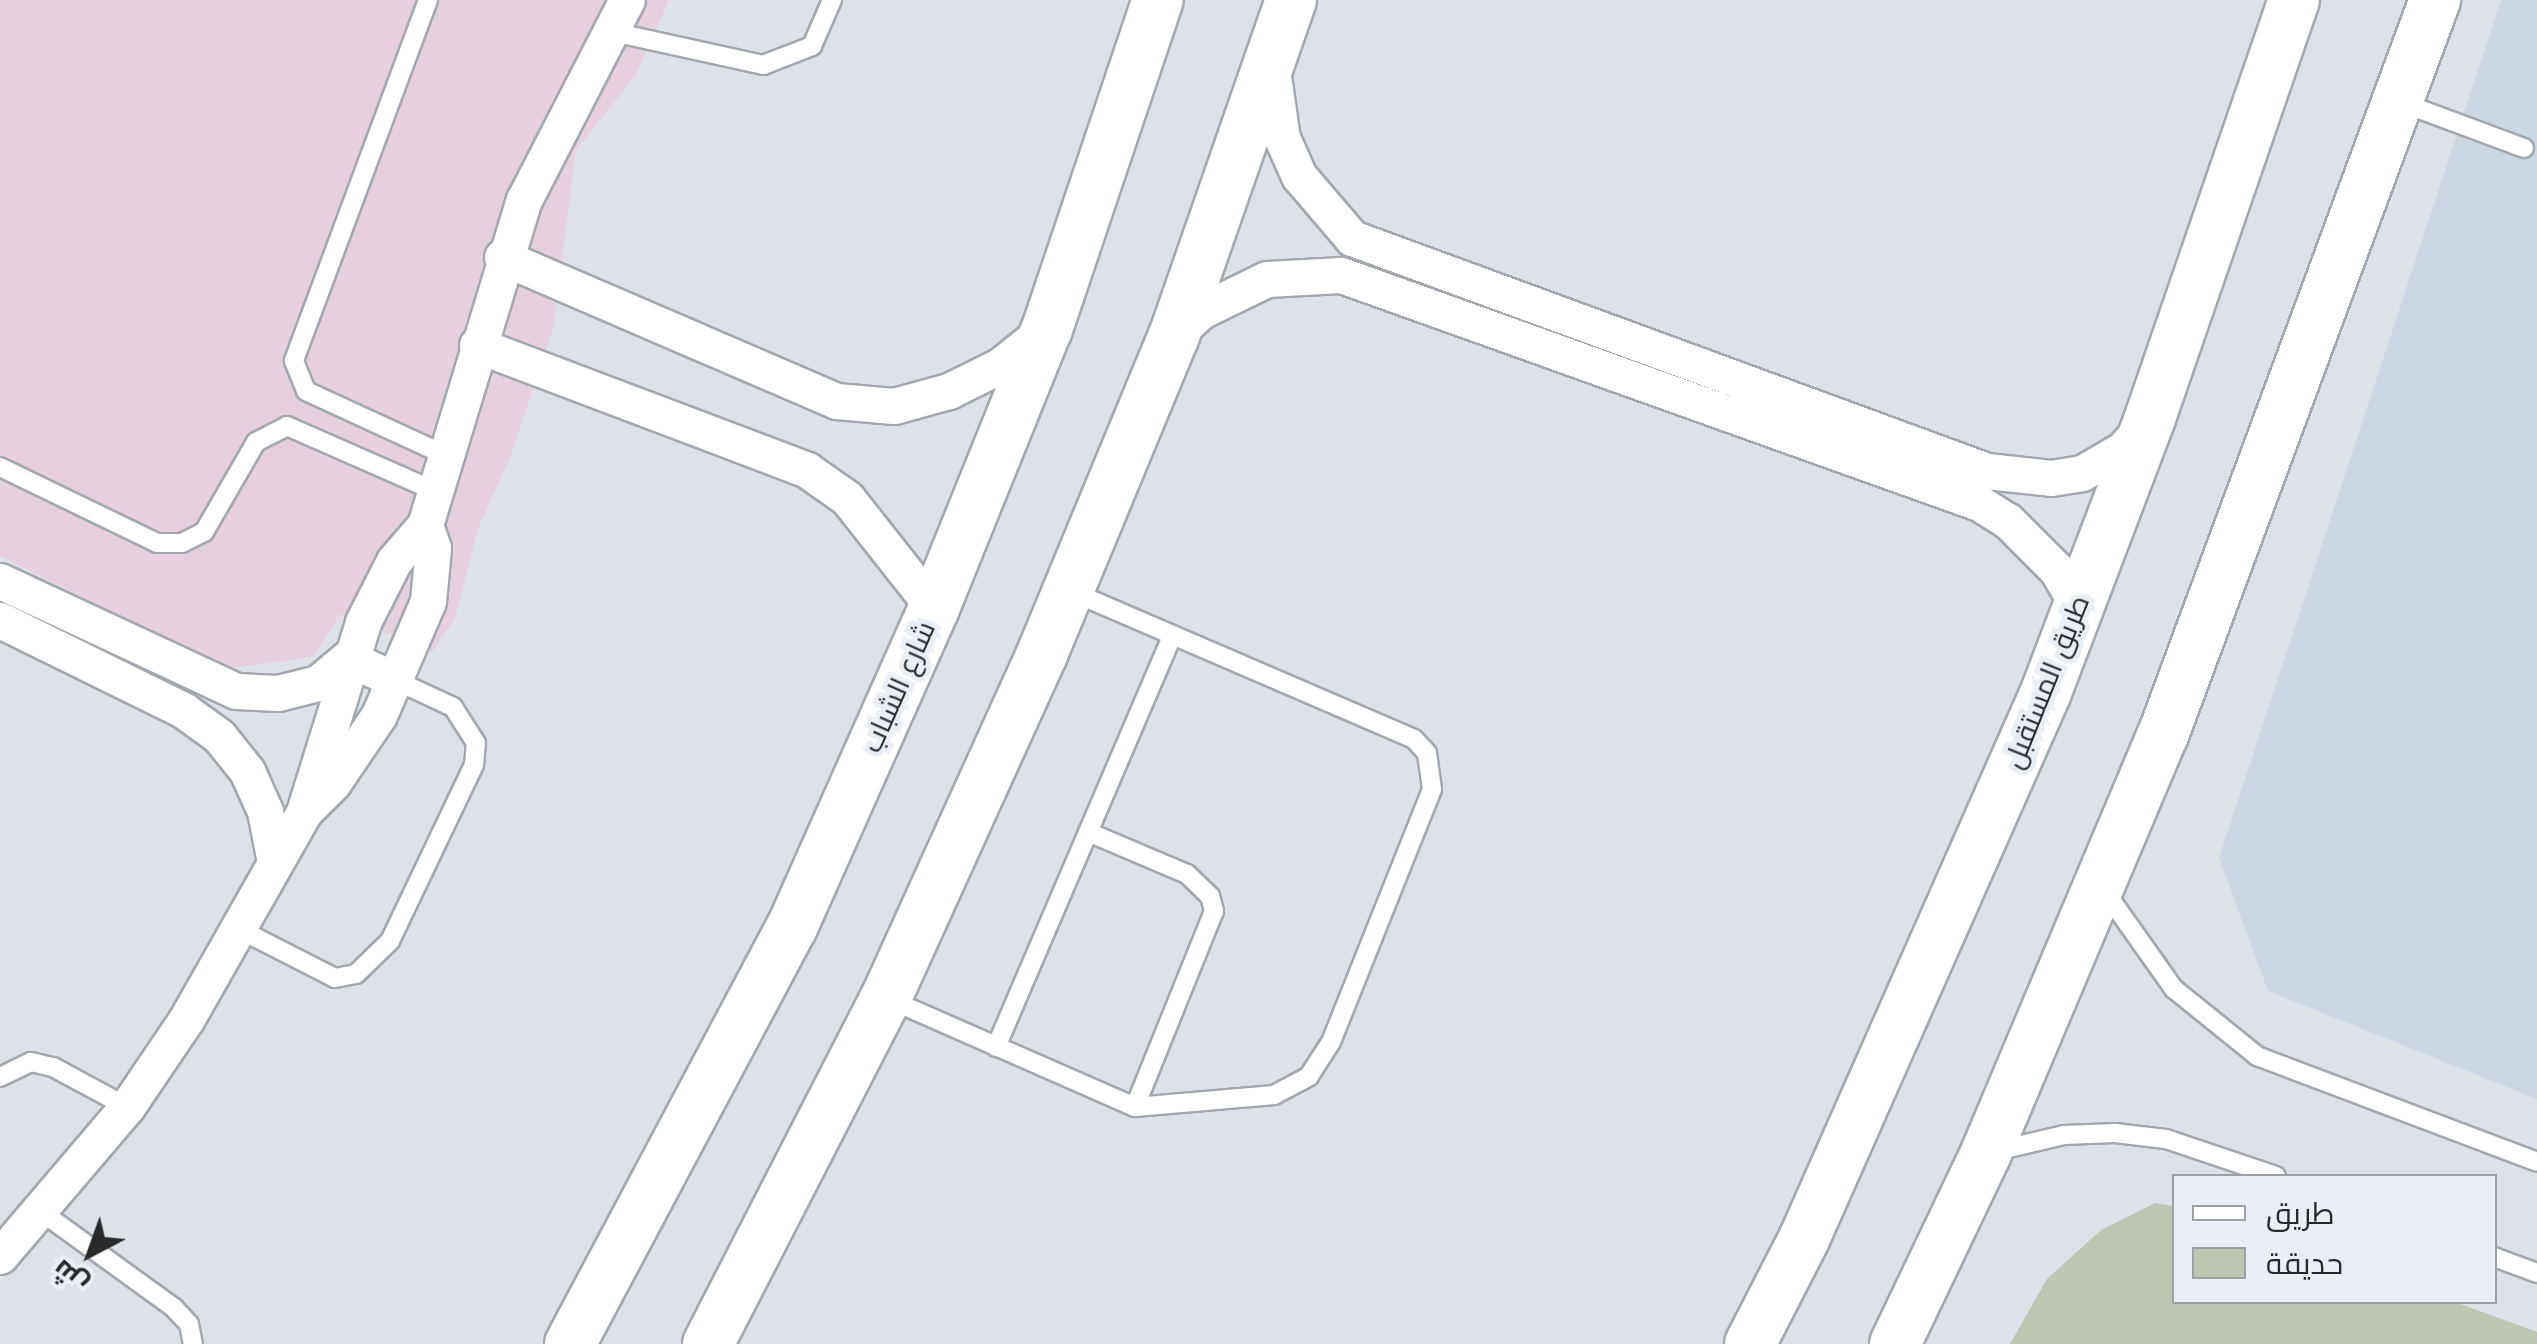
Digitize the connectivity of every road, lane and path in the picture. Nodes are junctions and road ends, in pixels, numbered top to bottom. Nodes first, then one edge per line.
1 (428, 0) edge
2 (832, 0) edge
3 (1158, 0) edge
4 (1291, 0) edge
5 (2294, 0) edge
6 (2435, 0) edge
7 (620, 16) edge
8 (1272, 56) junction
9 (2402, 103) junction
10 (2524, 148) dead end
11 (502, 256) junction
12 (1046, 329) junction
13 (1174, 336) junction
14 (476, 345) junction
15 (2150, 418) junction
16 (447, 456) junction
17 (0, 467) edge
18 (431, 509) junction
19 (0, 581) edge
20 (1068, 591) junction
21 (934, 608) junction
22 (0, 620) edge
23 (2072, 624) junction
24 (1173, 635) junction
25 (348, 658) junction
26 (398, 681) junction
27 (304, 812) junction
28 (1088, 832) junction
29 (275, 862) junction
30 (2102, 887) junction
31 (237, 928) junction
32 (886, 998) junction
33 (996, 1047) junction
34 (0, 1077) edge
35 (127, 1107) junction
36 (1135, 1107) junction
37 (1986, 1154) junction
38 (2537, 1162) edge
39 (2270, 1174) edge
40 (43, 1213) junction
41 (0, 1256) edge
42 (2497, 1258) edge
43 (2537, 1273) edge
44 (194, 1344) edge
45 (570, 1344) edge
46 (708, 1344) edge
47 (1750, 1344) edge
48 (1895, 1344) edge

1 - 16 lane
2 - 7 lane
3 - 12 street, شارع الشباب
4 - 8 street
5 - 15 street, طريق المستقبل
6 - 9 street
7 - 11 street
8 - 13 street
8 - 15 street
9 - 10 lane
9 - 30 street
11 - 12 street
11 - 14 street
12 - 21 street, شارع الشباب
13 - 20 street
13 - 23 street
14 - 16 street
14 - 21 street
15 - 23 street, طريق المستقبل
16 - 18 street
17 - 18 lane
18 - 25 street
18 - 26 street
19 - 25 street
20 - 24 lane
20 - 32 street
21 - 45 street, شارع الشباب
22 - 29 street
23 - 47 street, طريق المستقبل
24 - 28 lane
24 - 36 lane
25 - 26 street
25 - 27 street
26 - 27 street
26 - 31 lane
27 - 29 street
28 - 33 lane
28 - 36 lane
29 - 31 street
30 - 37 street
30 - 38 lane
31 - 35 street
32 - 33 lane
32 - 46 street
33 - 36 lane
34 - 35 lane
35 - 40 street
37 - 39 lane
37 - 48 street
40 - 41 street
40 - 44 lane
42 - 43 lane

